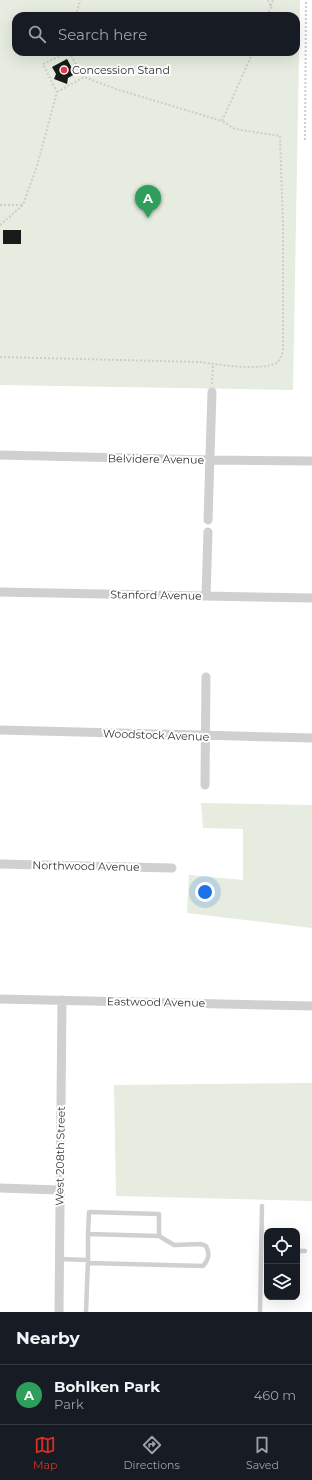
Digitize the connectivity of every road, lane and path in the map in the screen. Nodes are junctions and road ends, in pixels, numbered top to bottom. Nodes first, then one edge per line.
1 (80, 0) edge
2 (268, 0) edge
3 (273, 0) edge
4 (306, 0) edge
5 (271, 7) junction
6 (77, 12) edge
7 (269, 12) edge
8 (60, 56) edge
9 (71, 56) edge
10 (251, 56) edge
11 (84, 77) junction
12 (57, 92) junction
13 (222, 121) junction
14 (305, 140) dead end
15 (0, 205) edge
16 (22, 205) junction
17 (0, 225) edge
18 (0, 357) edge
19 (213, 365) junction
20 (212, 392) joint
21 (0, 455) edge
22 (210, 460) junction
23 (312, 461) edge
24 (208, 520) dead end
25 (208, 532) dead end
26 (0, 592) edge
27 (206, 596) junction
28 (312, 598) edge
29 (206, 677) dead end
30 (0, 730) edge
31 (206, 736) junction
32 (312, 738) edge
33 (205, 785) dead end
34 (0, 864) edge
35 (172, 868) dead end
36 (0, 999) edge
37 (62, 1000) junction
38 (312, 1006) edge
39 (0, 1188) edge
40 (59, 1190) junction
41 (262, 1206) dead end
42 (88, 1234) junction
43 (159, 1236) junction
44 (261, 1250) junction
45 (264, 1250) edge
46 (300, 1251) edge
47 (305, 1251) dead end
48 (59, 1259) junction
49 (88, 1262) junction
50 (58, 1312) edge
51 (86, 1312) edge
52 (260, 1312) edge

1 - 6 path
2 - 5 path
3 - 5 path
4 - 14 path
5 - 7 path
8 - 12 path
9 - 11 path
10 - 13 path
11 - 12 path
11 - 13 path
12 - 16 path
13 - 19 path
15 - 16 path
16 - 17 path
18 - 19 path
19 - 20 path
20 - 22 street
21 - 22 street, Belvidere Avenue
22 - 23 street, Belvidere Avenue
22 - 24 street
25 - 27 street
26 - 27 street, Stanford Avenue
27 - 28 street, Stanford Avenue
29 - 31 street
30 - 31 street, Woodstock Avenue
31 - 32 street, Woodstock Avenue
31 - 33 street
34 - 35 street, Northwood Avenue
36 - 37 street, Eastwood Avenue
37 - 38 street, Eastwood Avenue
37 - 40 street, West 208th Street
39 - 40 street
40 - 48 street, West 208th Street
41 - 44 lane
42 - 43 lane
42 - 43 lane
42 - 49 lane
43 - 49 lane
44 - 45 lane
44 - 52 lane
46 - 47 lane
48 - 49 lane
48 - 50 street, West 208th Street
49 - 51 lane

